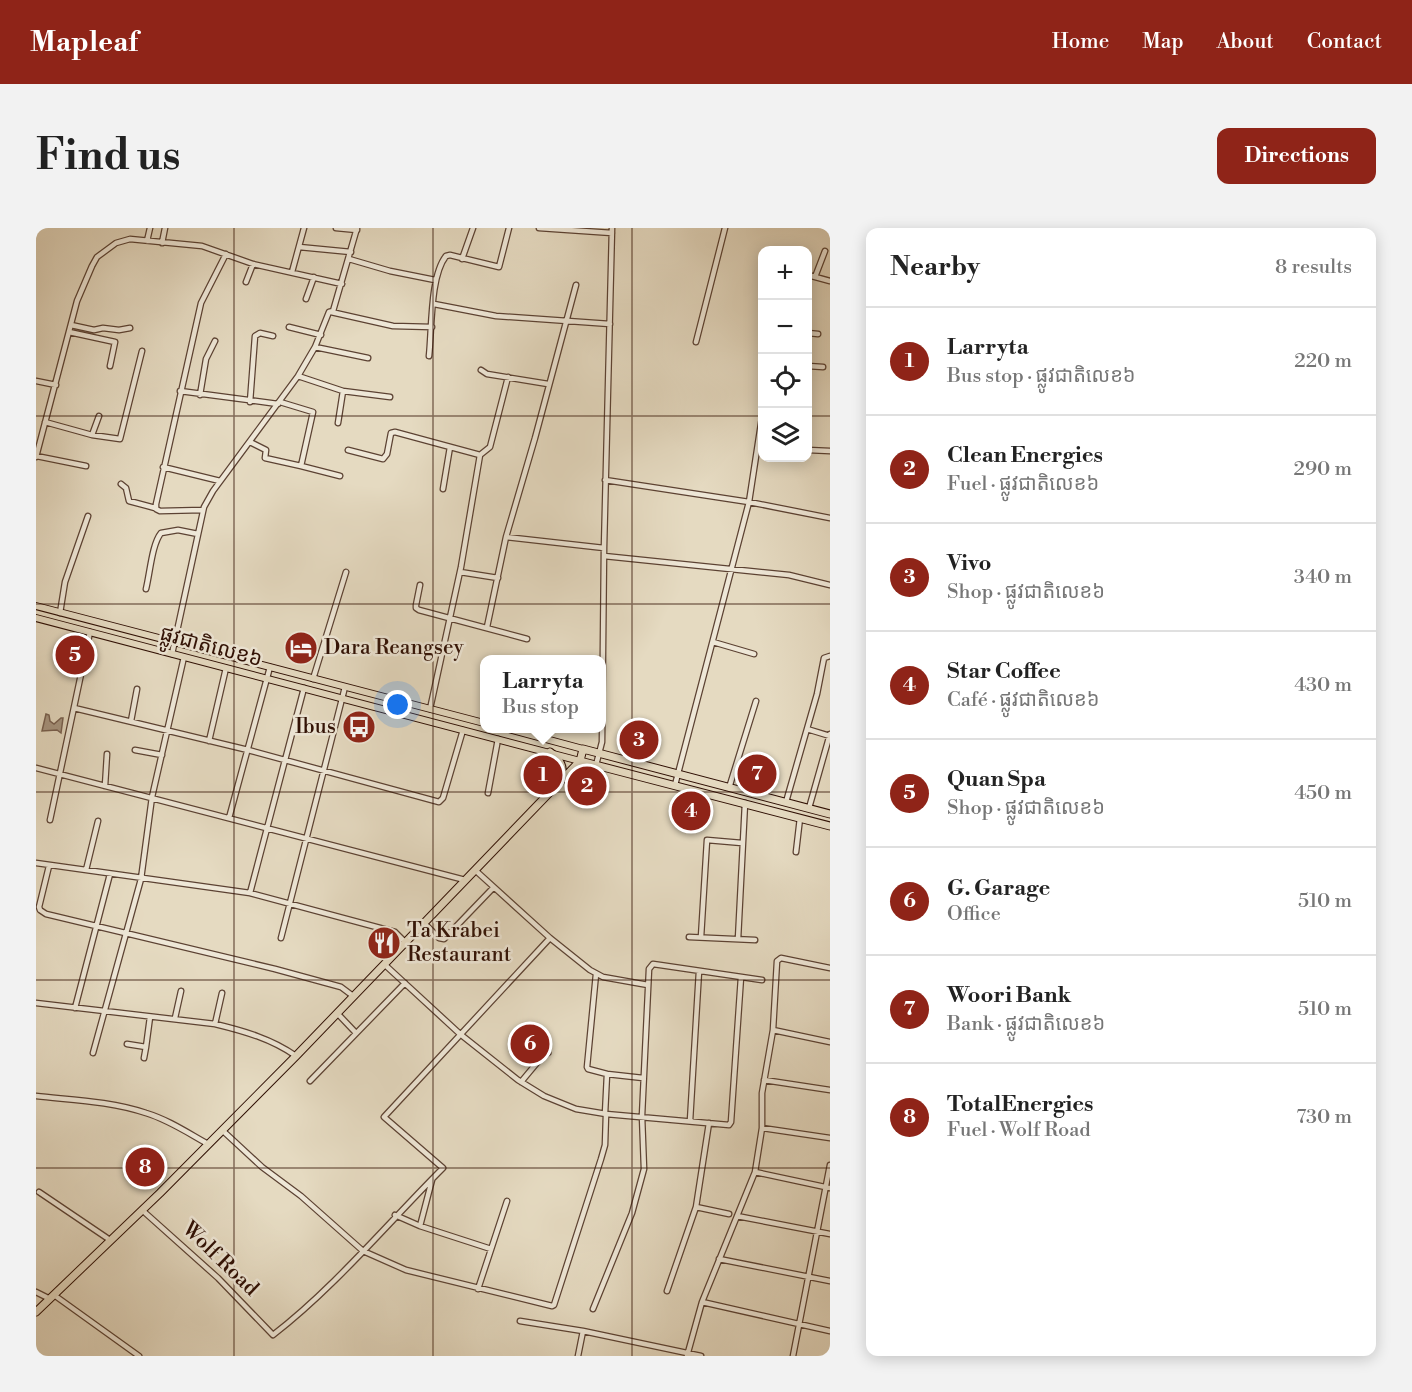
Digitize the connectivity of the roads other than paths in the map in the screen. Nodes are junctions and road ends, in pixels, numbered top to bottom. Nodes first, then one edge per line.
1 (150, 228) edge
2 (165, 228) edge
3 (304, 228) edge
4 (336, 228) edge
5 (473, 228) edge
6 (509, 228) edge
7 (539, 228) edge
8 (725, 228) edge
9 (357, 229) edge
10 (612, 230) edge
11 (147, 241) junction
12 (162, 243) junction
13 (299, 247) junction
14 (825, 250) dead end
15 (351, 252) junction
16 (226, 254) junction
17 (349, 259) junction
18 (462, 259) junction
19 (253, 264) junction
20 (292, 272) junction
21 (812, 276) edge
22 (314, 277) junction
23 (815, 277) junction
24 (435, 280) junction
25 (830, 281) edge
26 (246, 282) dead end
27 (342, 284) junction
28 (576, 285) dead end
29 (306, 299) dead end
30 (434, 304) junction
31 (329, 312) junction
32 (566, 320) junction
33 (610, 324) junction
34 (71, 325) junction
35 (289, 327) dead end
36 (432, 327) junction
37 (130, 328) dead end
38 (69, 332) junction
39 (812, 333) edge
40 (818, 334) dead end
41 (321, 335) junction
42 (273, 336) dead end
43 (215, 341) dead end
44 (696, 342) dead end
45 (315, 347) junction
46 (142, 351) dead end
47 (429, 356) dead end
48 (368, 358) dead end
49 (110, 366) dead end
50 (812, 366) edge
51 (823, 367) dead end
52 (481, 370) dead end
53 (298, 376) junction
54 (508, 377) junction
55 (36, 381) edge
56 (548, 384) junction
57 (56, 385) junction
58 (180, 391) junction
59 (343, 391) junction
60 (200, 395) junction
61 (390, 397) dead end
62 (250, 402) junction
63 (279, 403) junction
64 (99, 416) dead end
65 (45, 422) junction
66 (338, 423) dead end
67 (92, 435) junction
68 (758, 441) edge
69 (250, 442) junction
70 (450, 447) junction
71 (348, 450) dead end
72 (812, 450) edge
73 (830, 451) edge
74 (756, 453) joint
75 (480, 455) junction
76 (36, 457) edge
77 (86, 466) dead end
78 (301, 466) junction
79 (163, 467) junction
80 (340, 476) dead end
81 (605, 480) junction
82 (220, 481) junction
83 (122, 484) dead end
84 (443, 489) dead end
85 (749, 502) junction
86 (155, 508) junction
87 (203, 510) junction
88 (88, 516) dead end
89 (830, 518) edge
90 (198, 534) junction
91 (506, 537) junction
92 (604, 548) junction
93 (604, 556) junction
94 (733, 569) junction
95 (346, 572) dead end
96 (460, 572) junction
97 (498, 578) junction
98 (420, 585) dead end
99 (830, 585) edge
100 (146, 589) dead end
101 (36, 606) edge
102 (60, 613) junction
103 (450, 617) junction
104 (36, 618) edge
105 (487, 627) junction
106 (90, 632) junction
107 (527, 639) dead end
108 (713, 642) junction
109 (174, 643) junction
110 (172, 654) junction
111 (754, 654) dead end
112 (603, 655) edge
113 (830, 656) edge
114 (184, 657) junction
115 (270, 667) junction
116 (226, 668) junction
117 (267, 679) junction
118 (313, 679) junction
119 (345, 687) junction
120 (304, 688) junction
121 (137, 689) dead end
122 (342, 698) junction
123 (756, 701) dead end
124 (74, 708) junction
125 (430, 709) junction
126 (131, 721) junction
127 (480, 722) edge
128 (807, 729) junction
129 (463, 730) junction
130 (167, 731) junction
131 (521, 733) edge
132 (602, 733) edge
133 (830, 735) edge
134 (498, 739) junction
135 (208, 741) junction
136 (583, 749) junction
137 (135, 750) dead end
138 (248, 750) junction
139 (550, 752) junction
140 (599, 753) junction
141 (107, 754) dead end
142 (162, 755) junction
143 (285, 761) junction
144 (580, 761) junction
145 (596, 765) junction
146 (36, 768) edge
147 (323, 771) junction
148 (678, 774) junction
149 (61, 775) junction
150 (675, 785) junction
151 (105, 786) junction
152 (555, 787) junction
153 (729, 788) junction
154 (488, 793) dead end
155 (152, 798) junction
156 (786, 802) junction
157 (745, 803) junction
158 (809, 808) junction
159 (830, 814) edge
160 (229, 818) junction
161 (800, 818) junction
162 (50, 820) dead end
163 (98, 821) dead end
164 (830, 825) edge
165 (268, 828) junction
166 (306, 839) junction
167 (742, 843) junction
168 (796, 852) dead end
169 (36, 863) edge
170 (49, 866) junction
171 (86, 870) junction
172 (475, 870) junction
173 (110, 874) junction
174 (141, 879) junction
175 (465, 880) junction
176 (493, 888) junction
177 (250, 893) junction
178 (289, 904) junction
179 (424, 923) junction
180 (96, 926) junction
181 (127, 933) junction
182 (689, 937) dead end
183 (700, 937) junction
184 (281, 938) dead end
185 (550, 938) junction
186 (738, 939) junction
187 (755, 940) dead end
188 (405, 942) junction
189 (384, 964) junction
190 (830, 968) edge
191 (699, 971) junction
192 (596, 974) junction
193 (741, 977) junction
194 (762, 981) dead end
195 (405, 983) junction
196 (648, 986) junction
197 (181, 991) dead end
198 (222, 993) dead end
199 (353, 996) junction
200 (36, 1003) edge
201 (75, 1008) junction
202 (104, 1012) junction
203 (337, 1013) junction
204 (150, 1017) junction
205 (175, 1018) junction
206 (215, 1024) junction
207 (773, 1030) junction
208 (356, 1033) junction
209 (460, 1034) junction
210 (830, 1042) edge
211 (127, 1044) dead end
212 (146, 1047) junction
213 (93, 1053) dead end
214 (549, 1053) dead end
215 (296, 1056) junction
216 (144, 1058) dead end
217 (607, 1074) junction
218 (643, 1078) junction
219 (764, 1080) junction
220 (310, 1081) dead end
221 (521, 1082) junction
222 (830, 1090) edge
223 (36, 1096) edge
224 (605, 1114) junction
225 (642, 1116) junction
226 (690, 1121) junction
227 (709, 1123) junction
228 (762, 1128) junction
229 (222, 1130) junction
230 (830, 1138) edge
231 (208, 1144) junction
232 (830, 1165) edge
233 (754, 1172) junction
234 (433, 1177) junction
235 (828, 1188) edge
236 (39, 1192) dead end
237 (507, 1202) dead end
238 (696, 1207) junction
239 (142, 1210) junction
240 (729, 1214) dead end
241 (395, 1215) junction
242 (737, 1216) junction
243 (420, 1227) junction
244 (818, 1232) junction
245 (830, 1234) edge
246 (110, 1240) junction
247 (492, 1249) junction
248 (363, 1251) junction
249 (719, 1259) junction
250 (808, 1276) junction
251 (830, 1281) edge
252 (478, 1288) junction
253 (667, 1291) dead end
254 (36, 1292) edge
255 (52, 1297) junction
256 (702, 1302) junction
257 (593, 1309) dead end
258 (36, 1312) edge
259 (520, 1321) dead end
260 (799, 1323) junction
261 (583, 1331) junction
262 (830, 1331) edge
263 (687, 1355) edge
264 (139, 1356) edge
265 (578, 1356) edge
266 (701, 1356) edge
267 (793, 1356) edge

1 - 11 street
2 - 12 street
3 - 13 street
4 - 9 street
5 - 18 street
6 - 18 street
7 - 10 street
8 - 44 street
9 - 15 street
10 - 33 street
11 - 12 street
11 - 34 street
12 - 16 street
13 - 15 street
13 - 20 street
14 - 23 street
15 - 17 street
16 - 19 street
16 - 58 street
17 - 24 street
17 - 27 street
18 - 24 street
19 - 20 street
19 - 26 street
20 - 22 street
21 - 23 street
22 - 27 street
22 - 29 street
23 - 25 street
24 - 30 street
27 - 31 street
28 - 32 street
30 - 32 street
30 - 36 street
31 - 36 street
31 - 41 street
32 - 33 street
32 - 56 street
33 - 81 street
34 - 37 street
34 - 38 street
35 - 41 street
36 - 47 street
38 - 49 street
38 - 57 street
39 - 40 street
41 - 45 street
42 - 62 street
43 - 60 street
45 - 48 street
45 - 53 street
46 - 67 street
50 - 51 street
52 - 54 street
53 - 59 street
53 - 63 street
54 - 56 street
54 - 75 street
55 - 57 street
56 - 91 street
57 - 65 street
58 - 60 street
58 - 79 street
59 - 61 street
59 - 66 street
60 - 62 street
62 - 63 street
63 - 69 street
63 - 78 street
64 - 67 street
65 - 67 street
65 - 76 street
68 - 74 street
69 - 78 street
69 - 82 street
70 - 71 street
70 - 75 street
70 - 84 street
72 - 73 street
74 - 85 street
75 - 96 street
76 - 77 street
78 - 80 street
79 - 82 street
79 - 86 street
81 - 85 street
81 - 92 street
82 - 87 street
83 - 86 street
85 - 89 street
85 - 94 street
86 - 87 street
87 - 90 street
88 - 102 street
90 - 100 street
90 - 109 street
91 - 92 street
91 - 97 street
92 - 93 street
93 - 94 street
93 - 112 street
94 - 99 street
94 - 108 street
95 - 118 street
96 - 97 street
96 - 103 street
97 - 105 street
98 - 103 street
101 - 102 main road, ផ្លូវជាតិលេខ៦
102 - 109 main road, ផ្លូវជាតិលេខ៦
103 - 105 street
103 - 125 street
104 - 106 main road, ផ្លូវជាតិលេខ៦
105 - 107 street
106 - 110 main road, ផ្លូវជាតិលេខ៦
106 - 124 street
108 - 111 street
108 - 148 street
109 - 110 street
109 - 115 main road, ផ្លូវជាតិលេខ៦
110 - 114 main road, ផ្លូវជាតិលេខ៦
113 - 128 street
114 - 116 main road, ផ្លូវជាតិលេខ៦
114 - 130 street
115 - 117 street
115 - 118 main road, ផ្លូវជាតិលេខ៦
116 - 117 main road, ផ្លូវជាតិលេខ៦
116 - 135 street
117 - 120 main road, ផ្លូវជាតិលេខ៦
117 - 138 street
118 - 119 main road, ផ្លូវជាតិលេខ៦
119 - 122 street
119 - 125 main road, ផ្លូវជាតិលេខ៦
120 - 122 main road, ផ្លូវជាតិលេខ៦
120 - 143 street
121 - 126 street
122 - 129 main road, ផ្លូវជាតិលេខ៦
122 - 147 street
123 - 153 street
124 - 126 street
124 - 149 street
125 - 127 main road, ផ្លូវជាតិលេខ៦
126 - 130 street
128 - 133 street
128 - 156 street
129 - 134 main road, ផ្លូវជាតិលេខ៦
129 - 147 street
130 - 135 street
130 - 142 street
131 - 136 main road
132 - 140 street
133 - 158 street
134 - 139 main road, ផ្លូវជាតិលេខ៦
134 - 154 street
135 - 138 street
136 - 140 highway
136 - 144 highway
137 - 142 street
138 - 143 street
138 - 160 street
139 - 144 main road, ផ្លូវជាតិលេខ៦
139 - 152 highway
140 - 145 street
140 - 148 highway
141 - 151 street
142 - 155 street
143 - 147 street
143 - 165 street
144 - 145 highway, ផ្លូវជាតិលេខ៦
144 - 152 highway
145 - 150 highway, ផ្លូវជាតិលេខ៦
146 - 149 street
147 - 166 street
148 - 150 street
148 - 153 highway
149 - 151 street
149 - 162 street
150 - 157 highway, ផ្លូវជាតិលេខ៦
151 - 155 street
152 - 172 highway
153 - 156 highway
155 - 160 street
155 - 174 street
156 - 158 highway
157 - 161 highway, ផ្លូវជាតិលេខ៦
157 - 167 street
158 - 159 highway
160 - 165 street
161 - 164 highway, ផ្លូវជាតិលេខ៦
161 - 168 street
163 - 171 street
165 - 166 street
165 - 177 street
166 - 175 street
166 - 178 street
167 - 183 street
167 - 186 street
169 - 170 street
170 - 171 street
170 - 180 street
171 - 173 street
172 - 175 highway
172 - 176 street
173 - 174 street
173 - 180 street
174 - 177 street
174 - 181 street
175 - 179 highway
176 - 179 street
176 - 185 street
177 - 178 street
178 - 184 street
178 - 188 street
179 - 188 highway
180 - 181 street
180 - 201 street
181 - 199 street
181 - 202 street
182 - 183 street
183 - 186 street
185 - 192 street
185 - 209 street
186 - 187 street
188 - 189 highway
189 - 195 street
189 - 199 highway
190 - 207 street
191 - 193 street
191 - 196 street
191 - 226 street
192 - 196 street
192 - 217 street
193 - 194 street
193 - 227 street
195 - 208 street
195 - 209 street
196 - 218 street
197 - 205 street
198 - 206 street
199 - 203 highway
200 - 201 street
201 - 202 street
202 - 204 street
202 - 213 street
203 - 208 street
203 - 215 highway
204 - 205 street
204 - 212 street
205 - 206 street
206 - 215 street
207 - 210 street
207 - 219 street
208 - 220 street
209 - 221 street
209 - 234 street
211 - 212 street
212 - 216 street
214 - 221 street
215 - 229 highway
217 - 218 street
217 - 224 street
218 - 225 street
219 - 222 street
219 - 228 street
221 - 224 street
223 - 231 street
224 - 225 street
224 - 252 street
225 - 226 street
225 - 257 street
226 - 227 street
227 - 238 street
228 - 230 street
228 - 233 street
229 - 231 highway
229 - 248 street
231 - 239 highway
232 - 235 street
233 - 235 street
233 - 242 street
234 - 241 street
234 - 243 street
235 - 244 street
236 - 246 street
237 - 247 street
238 - 240 street
238 - 253 street
239 - 246 highway
239 - 248 street, Wolf Road
241 - 243 street
241 - 248 street
242 - 244 street
242 - 249 street
243 - 247 street
244 - 245 street
244 - 250 street
246 - 255 highway
247 - 252 street
248 - 252 street
249 - 250 street
249 - 256 street
250 - 251 street
250 - 260 street
254 - 255 street
255 - 258 highway
255 - 264 street
256 - 260 street
256 - 263 street
259 - 261 street
260 - 262 street
260 - 267 street
261 - 263 street
261 - 265 street
263 - 266 street

